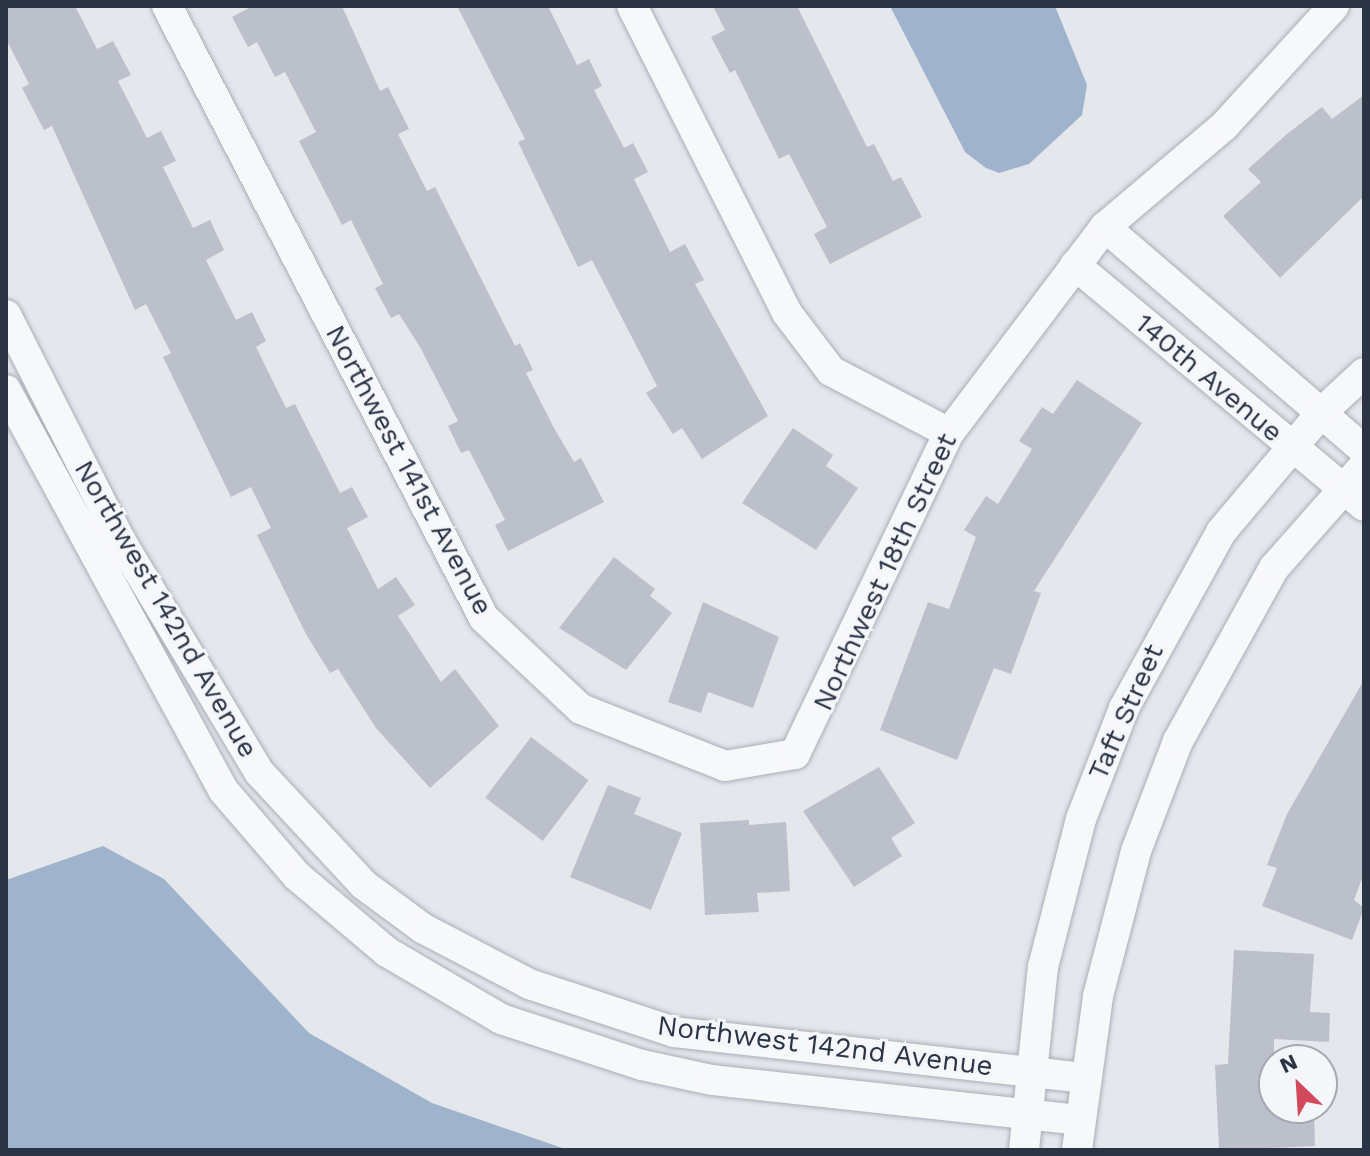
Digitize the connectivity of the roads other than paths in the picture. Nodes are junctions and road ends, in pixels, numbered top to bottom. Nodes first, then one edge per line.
1 (167, 6) edge
2 (632, 6) edge
3 (1330, 7) edge
4 (1105, 227) junction
5 (1075, 265) junction
6 (6, 315) edge
7 (1364, 373) edge
8 (6, 390) edge
9 (1322, 412) junction
10 (949, 433) junction
11 (1292, 447) junction
12 (1364, 450) edge
13 (1364, 466) edge
14 (1353, 498) edge
15 (795, 754) joint
16 (1030, 1072) junction
17 (1086, 1078) junction
18 (1024, 1116) junction
19 (1080, 1120) junction
20 (1024, 1150) edge
21 (1077, 1150) edge

1 - 15 street, Northwest 141st Avenue
2 - 10 street
3 - 4 street, Northwest 18th Street
4 - 5 street, Northwest 18th Street
4 - 9 street, 140th Avenue
5 - 10 street, Northwest 18th Street
5 - 11 street, 140th Avenue
6 - 16 street, Northwest 142nd Avenue
7 - 9 street, Taft Street
8 - 18 street, Northwest 142nd Avenue
9 - 11 street, Taft Street
9 - 12 street, 140th Avenue
10 - 15 street, Northwest 18th Street
11 - 14 street, 140th Avenue
11 - 16 street, Taft Street
13 - 14 street
14 - 17 street
16 - 17 street, Northwest 142nd Avenue
16 - 18 street, Taft Street
17 - 19 street
18 - 19 street, Northwest 142nd Avenue
18 - 20 street
19 - 21 street

